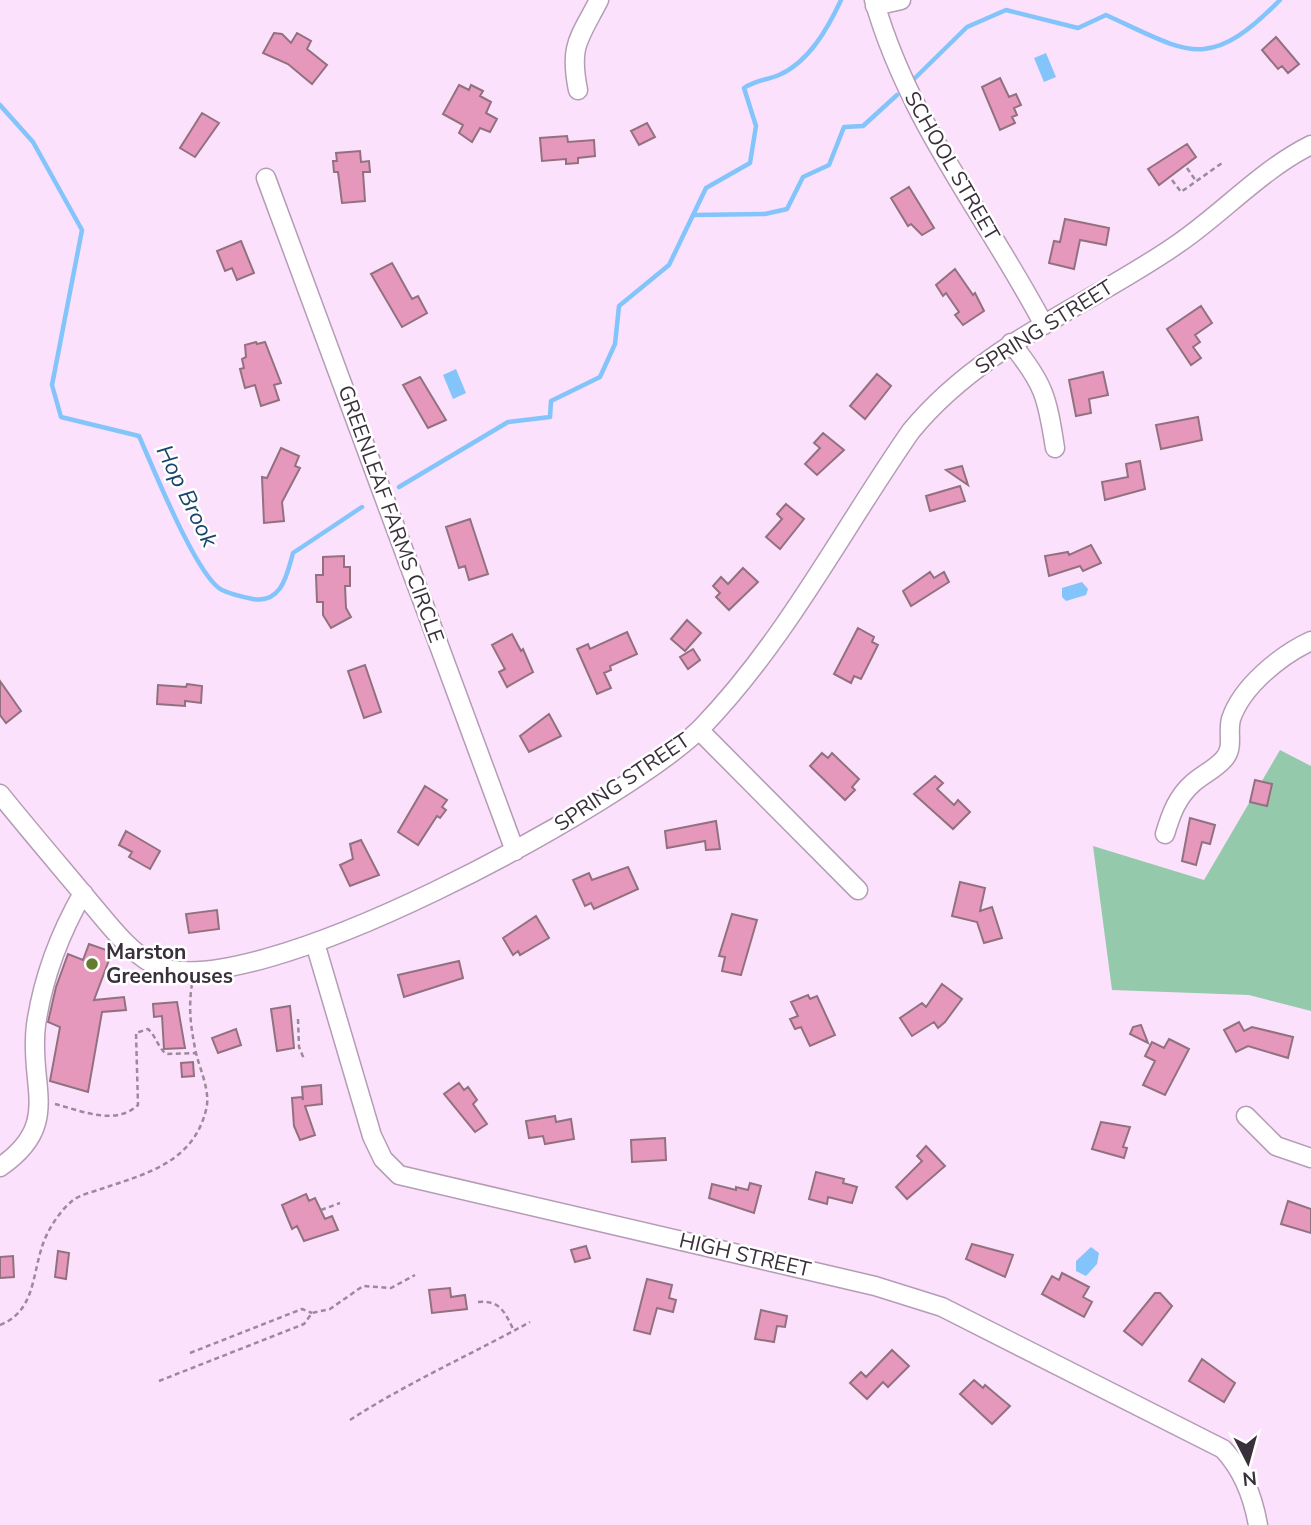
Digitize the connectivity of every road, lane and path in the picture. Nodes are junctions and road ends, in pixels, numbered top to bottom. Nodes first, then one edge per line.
1 (599, 0) edge
2 (901, 0) edge
3 (875, 3) edge
4 (578, 90) dead end
5 (1311, 145) edge
6 (1222, 163) dead end
7 (1187, 168) dead end
8 (266, 178) dead end
9 (1171, 180) dead end
10 (1196, 181) junction
11 (1044, 325) junction
12 (1011, 343) junction
13 (1055, 448) dead end
14 (1311, 641) edge
15 (699, 730) junction
16 (0, 793) edge
17 (1165, 834) dead end
18 (515, 851) junction
19 (858, 890) dead end
20 (83, 893) junction
21 (315, 943) junction
22 (194, 971) junction
23 (298, 1020) dead end
24 (197, 1053) junction
25 (304, 1059) dead end
26 (38, 1100) junction
27 (1246, 1116) dead end
28 (1311, 1158) edge
29 (0, 1167) edge
30 (340, 1203) dead end
31 (321, 1210) dead end
32 (415, 1275) dead end
33 (478, 1301) dead end
34 (312, 1313) junction
35 (530, 1322) dead end
36 (0, 1325) edge
37 (514, 1331) junction
38 (190, 1353) dead end
39 (159, 1381) dead end
40 (350, 1420) dead end
41 (1258, 1525) edge

1 - 4 street
2 - 3 street
3 - 11 street, SCHOOL STREET
5 - 11 street, SPRING STREET
6 - 10 path
7 - 10 path
8 - 18 street, GREENLEAF FARMS CIRCLE
9 - 10 path
11 - 12 street, SPRING STREET
12 - 13 street
12 - 15 street, SPRING STREET
14 - 17 street
15 - 18 street, SPRING STREET
15 - 19 street
16 - 20 street, SPRING STREET
18 - 21 street, SPRING STREET
20 - 22 street, SPRING STREET
20 - 26 street
21 - 22 street, SPRING STREET
21 - 41 street, HIGH STREET
22 - 24 path
23 - 25 path
24 - 26 path
24 - 36 path
26 - 29 street
27 - 28 street
30 - 31 path
32 - 34 path
33 - 37 path
34 - 38 path
34 - 39 path
35 - 37 path
37 - 40 path

